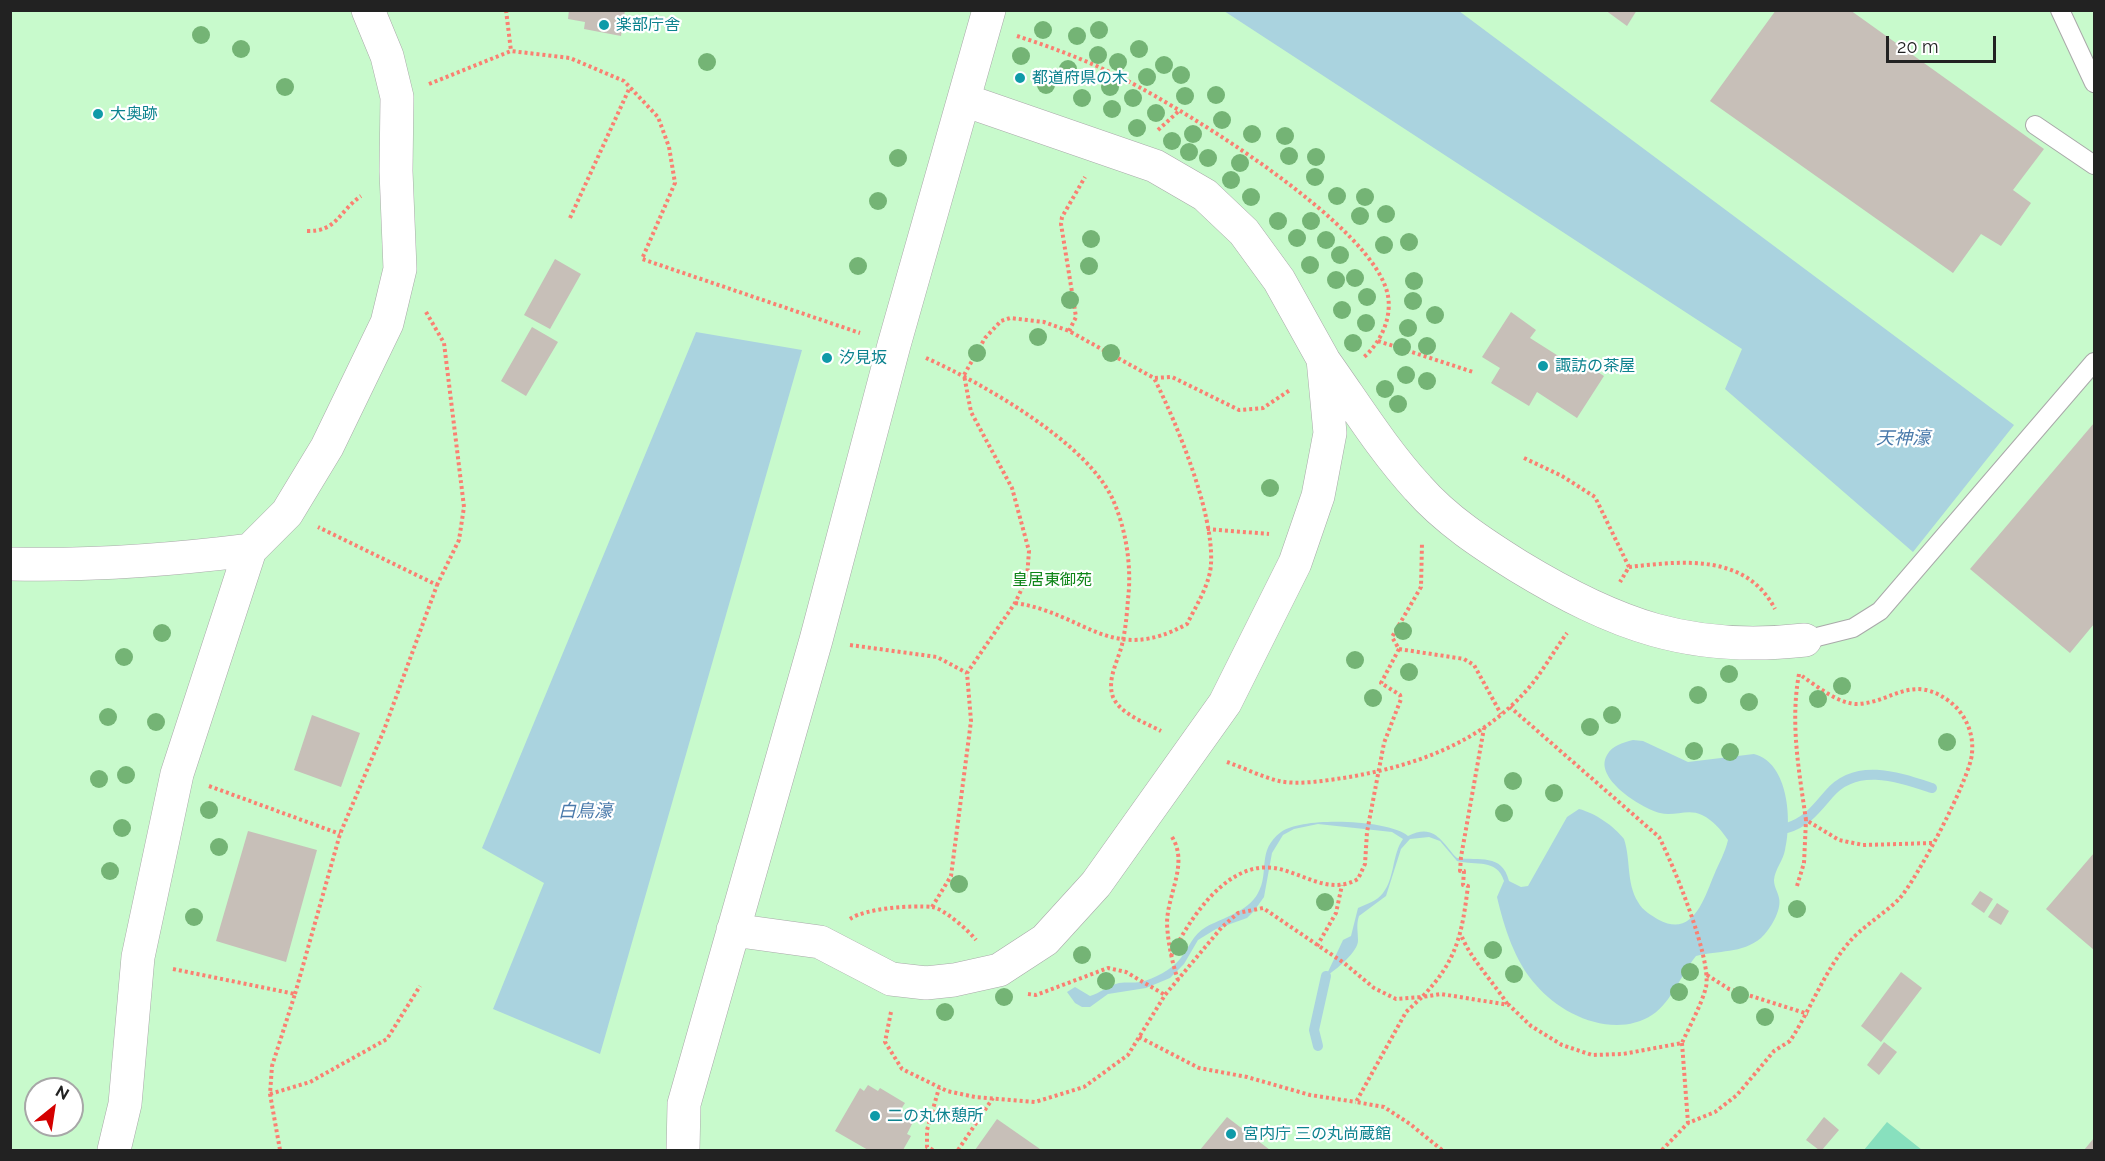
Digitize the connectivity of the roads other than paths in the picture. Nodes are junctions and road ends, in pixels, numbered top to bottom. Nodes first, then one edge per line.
1 (368, 10) edge
2 (988, 10) edge
3 (2060, 10) edge
4 (2094, 83) edge
5 (964, 100) junction
6 (2035, 125) dead end
7 (2094, 165) edge
8 (1323, 359) junction
9 (2094, 362) edge
10 (250, 550) junction
11 (10, 564) edge
12 (1805, 640) joint
13 (733, 930) junction
14 (114, 1150) edge
15 (683, 1150) edge

1 - 10 street
2 - 5 street
3 - 4 lane
5 - 8 street
5 - 13 street
6 - 7 lane
8 - 12 street
8 - 13 street
9 - 12 lane
10 - 11 street
10 - 14 street
13 - 15 street

